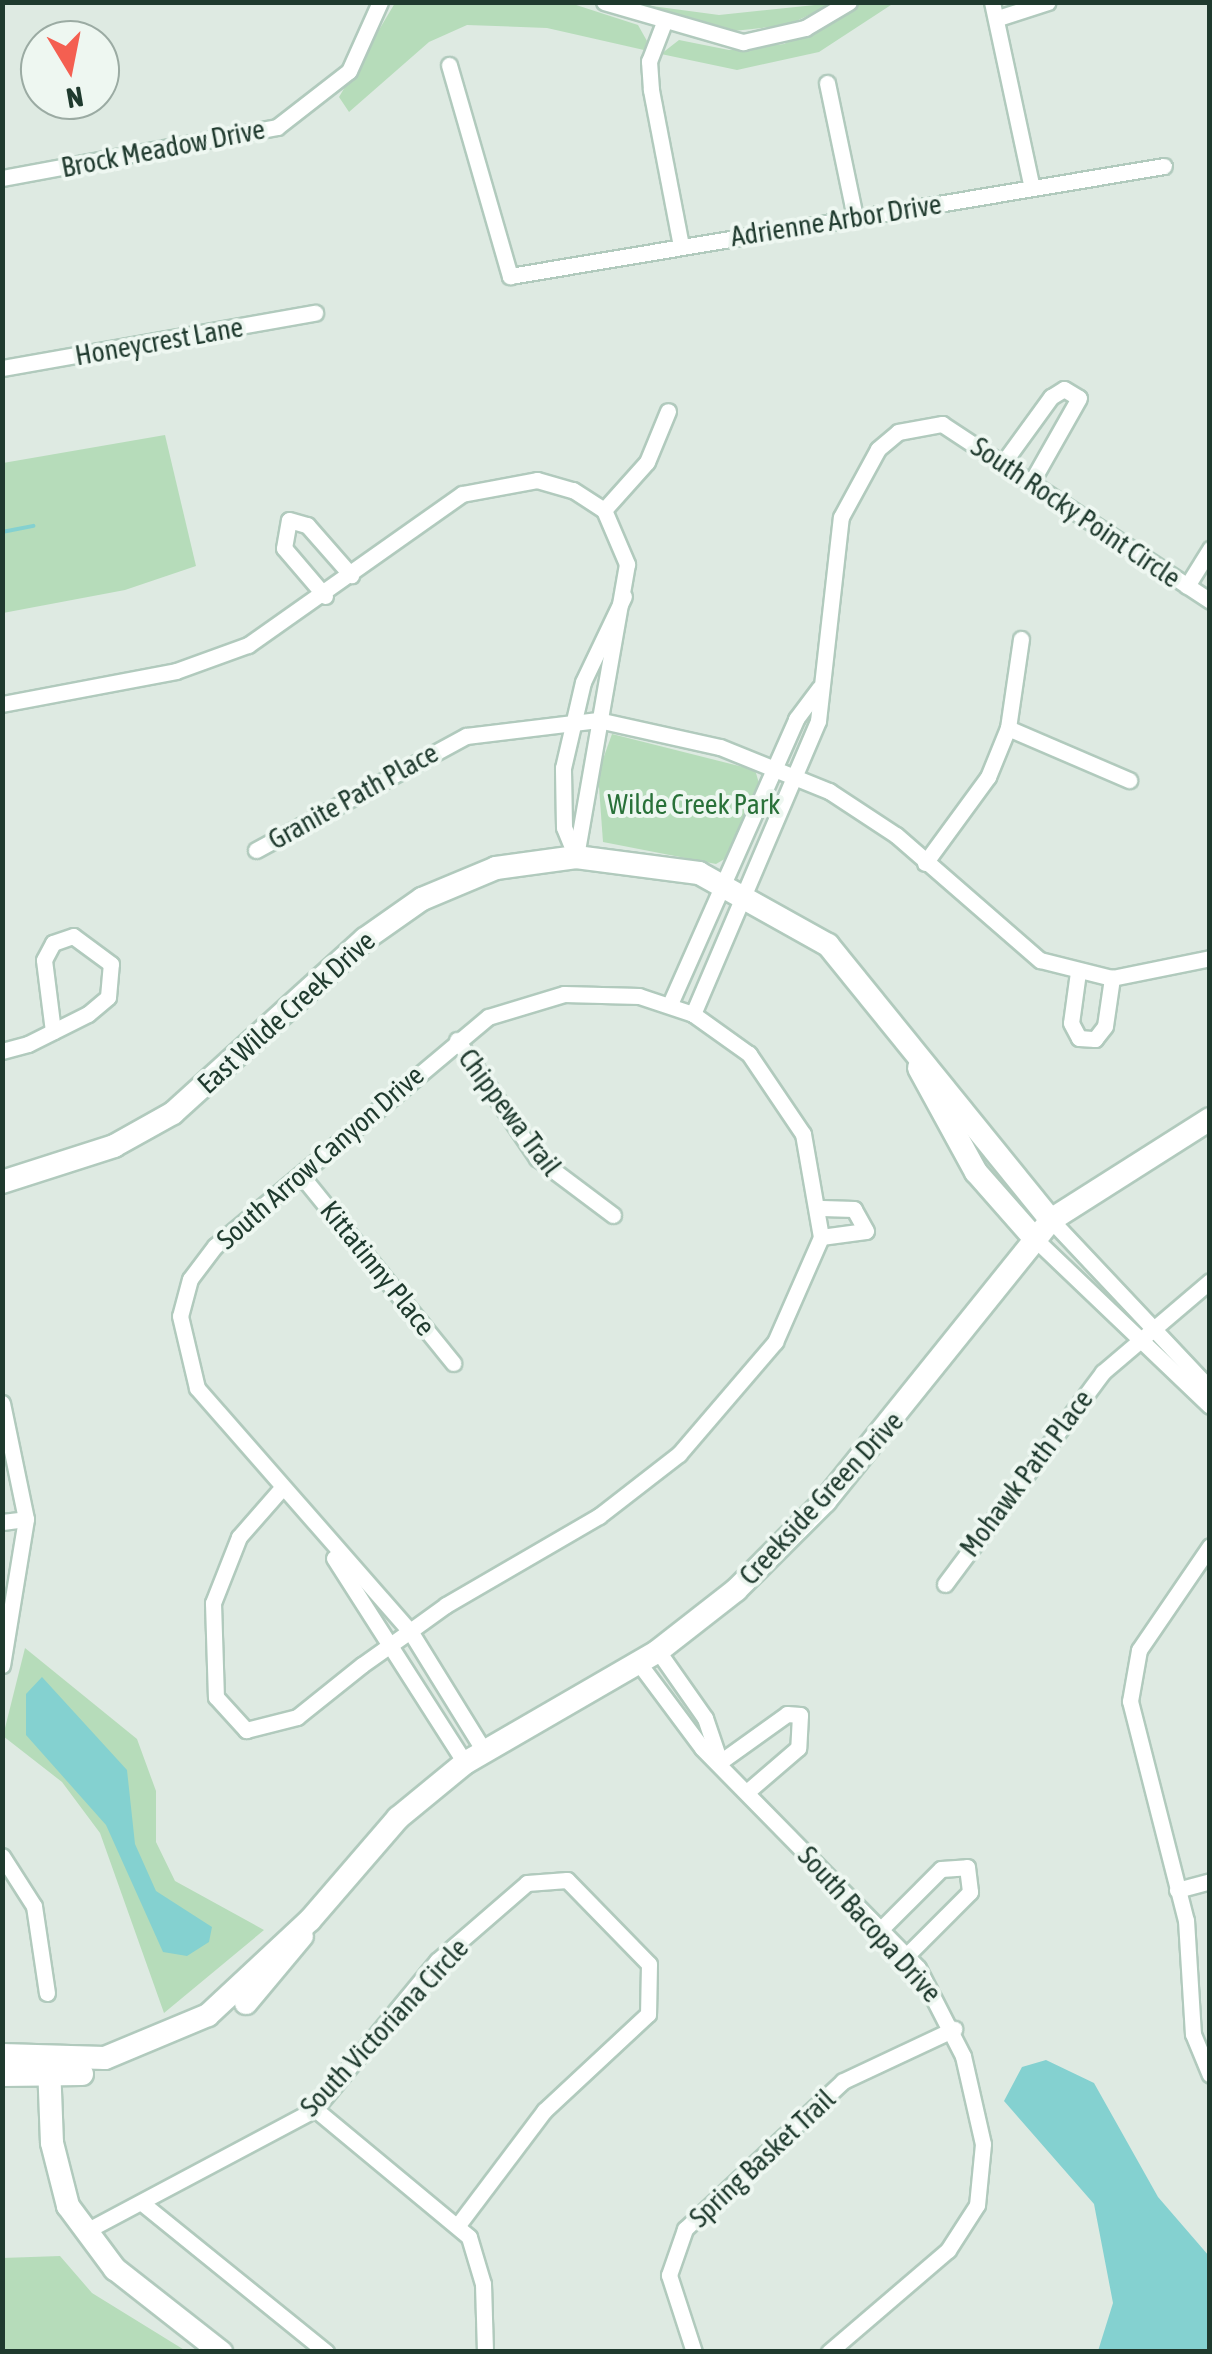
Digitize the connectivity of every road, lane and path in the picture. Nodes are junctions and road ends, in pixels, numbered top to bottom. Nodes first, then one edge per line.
1 (380, 2) edge
2 (604, 2) edge
3 (849, 2) edge
4 (1048, 2) edge
5 (995, 10) edge
6 (663, 26) junction
7 (449, 66) dead end
8 (827, 83) dead end
9 (1164, 166) dead end
10 (2, 178) edge
11 (1032, 188) junction
12 (855, 217) junction
13 (681, 246) junction
14 (316, 313) dead end
15 (2, 368) edge
16 (668, 411) dead end
17 (1004, 463) junction
18 (1031, 483) junction
19 (604, 510) junction
20 (1210, 549) edge
21 (350, 575) junction
22 (1186, 586) junction
23 (626, 592) junction
24 (324, 596) junction
25 (1210, 601) edge
26 (1020, 639) dead end
27 (822, 684) junction
28 (2, 704) edge
29 (574, 720) junction
30 (598, 720) junction
31 (1008, 728) junction
32 (776, 765) junction
33 (799, 776) junction
34 (1129, 780) dead end
35 (256, 850) dead end
36 (576, 858) junction
37 (925, 863) junction
38 (722, 883) junction
39 (745, 893) junction
40 (1210, 958) edge
41 (1078, 972) junction
42 (1112, 978) junction
43 (670, 1004) junction
44 (694, 1014) junction
45 (53, 1031) junction
46 (457, 1040) junction
47 (2, 1051) edge
48 (914, 1056) junction
49 (1210, 1119) edge
50 (301, 1176) junction
51 (2, 1182) edge
52 (822, 1208) junction
53 (614, 1215) dead end
54 (1051, 1220) junction
55 (821, 1237) junction
56 (1034, 1238) junction
57 (1210, 1281) edge
58 (1156, 1326) junction
59 (1138, 1339) junction
60 (453, 1363) dead end
61 (1210, 1389) edge
62 (2, 1404) edge
63 (1210, 1406) edge
64 (22, 1486) junction
65 (2, 1488) edge
66 (281, 1489) junction
67 (26, 1519) junction
68 (310, 1521) junction
69 (2, 1522) edge
70 (1210, 1546) edge
71 (945, 1584) dead end
72 (410, 1631) junction
73 (390, 1645) junction
74 (648, 1656) junction
75 (2, 1665) edge
76 (474, 1757) junction
77 (720, 1762) junction
78 (748, 1791) junction
79 (2, 1856) edge
80 (1210, 1881) edge
81 (1177, 1890) junction
82 (881, 1930) junction
83 (906, 1956) junction
84 (47, 1993) dead end
85 (954, 2028) junction
86 (2, 2055) edge
87 (48, 2071) junction
88 (2, 2075) edge
89 (1210, 2076) edge
90 (315, 2109) junction
91 (142, 2203) junction
92 (459, 2224) junction
93 (86, 2232) junction
94 (221, 2352) edge
95 (326, 2352) edge
96 (485, 2352) edge
97 (694, 2352) edge
98 (830, 2352) edge

1 - 10 street, Brock Meadow Drive
2 - 6 street
3 - 6 street
4 - 5 street
5 - 11 street
6 - 13 street
7 - 13 street, Adrienne Arbor Drive
8 - 12 street
9 - 11 street, Adrienne Arbor Drive
11 - 12 street, Adrienne Arbor Drive
12 - 13 street, Adrienne Arbor Drive
14 - 15 street, Honeycrest Lane
16 - 19 street
17 - 18 street, South Rocky Point Circle
17 - 18 street
17 - 27 street, South Rocky Point Circle
18 - 22 street, South Rocky Point Circle
19 - 21 street
19 - 23 street
20 - 22 street
21 - 24 street
21 - 24 street
22 - 25 street, South Rocky Point Circle
23 - 29 street
23 - 30 street
24 - 28 street
26 - 31 street
27 - 32 street
27 - 33 street
29 - 30 street, Granite Path Place
29 - 35 street, Granite Path Place
29 - 36 street
30 - 32 street, Granite Path Place
30 - 36 street
31 - 34 street
31 - 37 street
32 - 33 street, Granite Path Place
32 - 38 street
33 - 37 street, Granite Path Place
33 - 39 street
36 - 38 street, East Wilde Creek Drive
36 - 51 street, East Wilde Creek Drive
37 - 41 street, Granite Path Place
38 - 39 street, East Wilde Creek Drive
38 - 43 street
39 - 44 street
39 - 48 street, East Wilde Creek Drive
40 - 42 street
41 - 42 street, Granite Path Place
41 - 42 street
43 - 44 street, South Arrow Canyon Drive
43 - 46 street, South Arrow Canyon Drive
44 - 52 street, South Arrow Canyon Drive
45 - 45 street
45 - 47 street
46 - 50 street, South Arrow Canyon Drive
46 - 53 street, Chippewa Trail
48 - 54 street
48 - 56 street
49 - 54 street, Creekside Green Drive
50 - 60 street, Kittatinny Place
50 - 66 street, South Arrow Canyon Drive
52 - 55 street, South Arrow Canyon Drive
52 - 55 street
54 - 56 street, Creekside Green Drive
54 - 58 street
55 - 72 street, South Arrow Canyon Drive
56 - 59 street
56 - 74 street, Creekside Green Drive
57 - 58 street, Mohawk Path Place
58 - 59 street, Mohawk Path Place
58 - 61 street
59 - 63 street
59 - 71 street, Mohawk Path Place
62 - 64 street
64 - 65 street
64 - 67 street
66 - 68 street, South Arrow Canyon Drive
66 - 73 street, South Arrow Canyon Drive
67 - 69 street
67 - 75 street
68 - 72 street, South Arrow Canyon Drive
68 - 73 street, South Arrow Canyon Drive
70 - 81 street
72 - 73 street, South Arrow Canyon Drive
72 - 76 street, South Arrow Canyon Drive
73 - 76 street, South Arrow Canyon Drive
74 - 76 street, Creekside Green Drive
74 - 77 street, South Bacopa Drive
74 - 77 street, South Bacopa Drive
76 - 87 street, Creekside Green Drive
77 - 78 street, South Bacopa Drive
77 - 78 street
78 - 82 street, South Bacopa Drive
79 - 84 street
80 - 81 street
81 - 89 street
82 - 83 street, South Bacopa Drive
82 - 83 street
83 - 85 street, South Bacopa Drive
85 - 97 street, Spring Basket Trail
85 - 98 street, South Bacopa Drive
86 - 87 street, Creekside Green Drive
87 - 88 street, Creekside Green Drive
87 - 93 street
90 - 91 street, South Victoriana Circle
90 - 92 street
90 - 92 street, South Victoriana Circle
91 - 93 street, South Victoriana Circle
91 - 95 street
92 - 96 street
93 - 94 street

